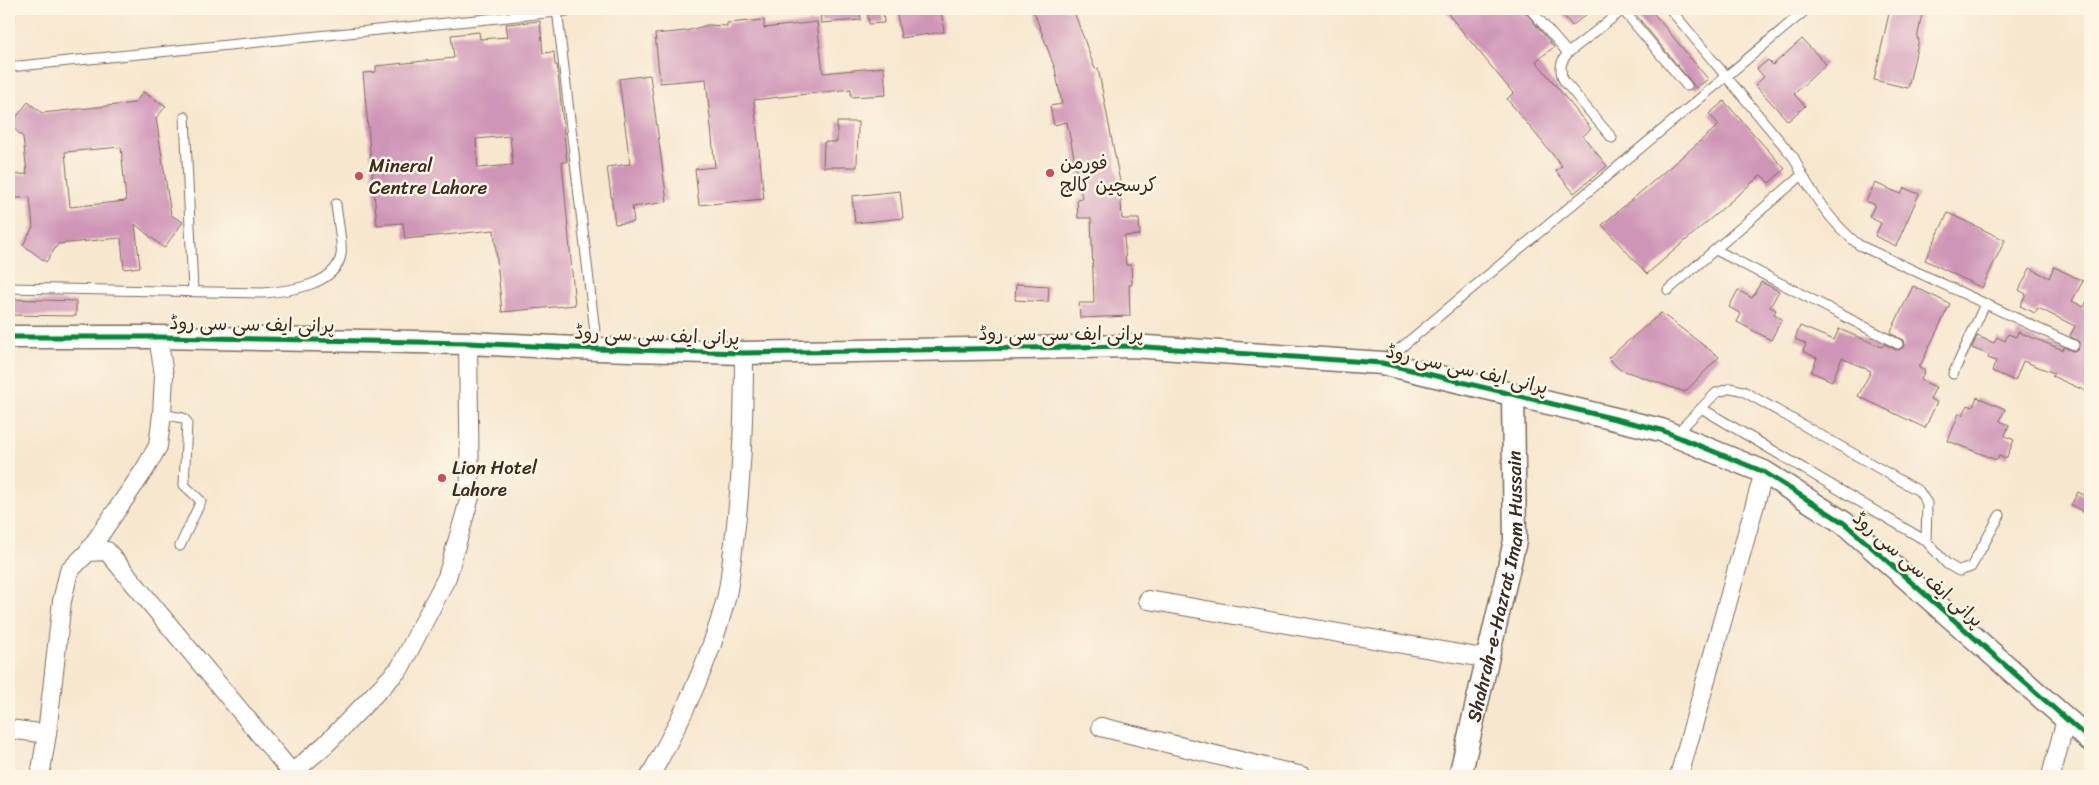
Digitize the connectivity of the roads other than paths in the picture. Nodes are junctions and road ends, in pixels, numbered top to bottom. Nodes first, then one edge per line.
1 (587, 9) edge
2 (1530, 9) edge
3 (1623, 9) edge
4 (1670, 9) edge
5 (1807, 9) edge
6 (557, 10) edge
7 (1568, 53) junction
8 (9, 67) edge
9 (1726, 78) junction
10 (1687, 86) dead end
11 (185, 117) dead end
12 (1612, 138) dead end
13 (1802, 175) junction
14 (336, 204) dead end
15 (1716, 250) junction
16 (9, 288) edge
17 (1668, 290) dead end
18 (193, 291) junction
19 (1985, 304) junction
20 (9, 337) edge
21 (158, 337) junction
22 (468, 343) junction
23 (1898, 344) dead end
24 (2074, 345) dead end
25 (598, 349) junction
26 (744, 353) junction
27 (1382, 363) junction
28 (1953, 374) dead end
29 (1513, 396) junction
30 (1701, 408) junction
31 (162, 414) junction
32 (1675, 436) junction
33 (1764, 472) junction
34 (2000, 515) dead end
35 (1926, 541) junction
36 (180, 546) dead end
37 (88, 552) junction
38 (1148, 600) dead end
39 (1489, 659) junction
40 (2066, 719) junction
41 (1101, 728) dead end
42 (9, 729) edge
43 (47, 734) junction
44 (2090, 740) edge
45 (293, 774) edge
46 (40, 776) edge
47 (650, 776) edge
48 (1302, 776) edge
49 (1460, 776) edge
50 (1680, 776) edge
51 (2051, 776) edge

1 - 6 lane
2 - 7 lane
3 - 7 lane
3 - 10 lane
4 - 9 lane
5 - 9 lane
6 - 8 lane
6 - 25 lane
7 - 12 lane
9 - 13 lane
9 - 27 lane
11 - 18 lane
13 - 15 lane
13 - 19 lane
14 - 18 lane
15 - 17 lane
15 - 23 lane
16 - 18 lane
19 - 24 lane
19 - 28 lane
20 - 21 street, پرانی ایف سی سی روڈ
21 - 22 street, پرانی ایف سی سی روڈ
21 - 31 street
22 - 25 street, پرانی ایف سی سی روڈ
22 - 45 street
25 - 26 street, پرانی ایف سی سی روڈ
26 - 27 street, پرانی ایف سی سی روڈ
26 - 47 street
27 - 29 street, پرانی ایف سی سی روڈ
29 - 32 street, پرانی ایف سی سی روڈ
29 - 39 street, Shahrah-e-Hazrat Imam Hussain
30 - 32 lane
30 - 35 lane
30 - 35 lane
31 - 36 lane
31 - 37 street
32 - 33 street, پرانی ایف سی سی روڈ
33 - 40 street, پرانی ایف سی سی روڈ
33 - 50 street
34 - 35 lane
37 - 43 street
37 - 45 street
38 - 39 street
39 - 49 street, Shahrah-e-Hazrat Imam Hussain
40 - 44 street, پرانی ایف سی سی روڈ
40 - 51 street
41 - 48 street
42 - 43 street
43 - 46 street

